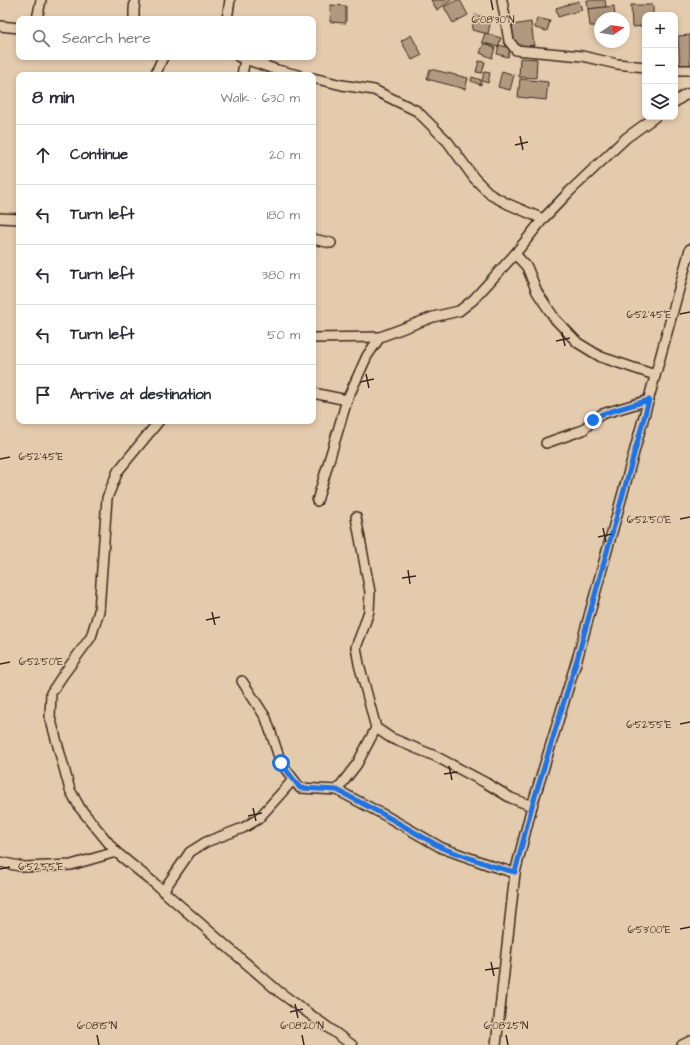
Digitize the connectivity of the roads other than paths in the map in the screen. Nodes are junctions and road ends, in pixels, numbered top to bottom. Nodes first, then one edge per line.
1 (41, 0) edge
2 (135, 0) edge
3 (230, 0) edge
4 (502, 0) edge
5 (38, 16) edge
6 (134, 16) edge
7 (227, 16) edge
8 (0, 26) edge
9 (16, 28) edge
10 (162, 60) edge
11 (242, 60) edge
12 (248, 60) edge
13 (642, 67) edge
14 (678, 70) edge
15 (690, 70) edge
16 (156, 72) edge
17 (242, 72) edge
18 (285, 72) edge
19 (316, 79) edge
20 (690, 93) edge
21 (678, 100) edge
22 (651, 120) edge
23 (0, 218) edge
24 (16, 219) edge
25 (543, 220) junction
26 (316, 240) edge
27 (331, 243) dead end
28 (690, 249) edge
29 (515, 254) junction
30 (380, 337) junction
31 (316, 338) edge
32 (656, 375) junction
33 (316, 394) edge
34 (347, 400) junction
35 (649, 400) junction
36 (157, 424) edge
37 (546, 443) dead end
38 (318, 501) dead end
39 (356, 517) dead end
40 (242, 681) dead end
41 (376, 728) junction
42 (293, 780) junction
43 (337, 790) junction
44 (532, 806) junction
45 (116, 852) junction
46 (0, 862) edge
47 (515, 872) junction
48 (163, 890) junction
49 (690, 1041) edge
50 (352, 1045) edge
51 (496, 1045) edge
52 (682, 1045) edge

1 - 5 street
2 - 6 street
3 - 7 street
4 - 13 street
8 - 9 street
10 - 16 street
11 - 17 street
12 - 18 street
14 - 15 street
19 - 25 street
20 - 21 street
22 - 25 street
23 - 24 street
25 - 29 street
26 - 27 street
28 - 32 street
29 - 30 street
29 - 32 street
30 - 31 street
30 - 34 street
32 - 35 street
33 - 34 street
34 - 38 street
35 - 37 street
35 - 44 street
36 - 45 street
39 - 41 street
40 - 42 street
41 - 43 street
41 - 44 street
42 - 43 street
42 - 48 street
43 - 47 street
44 - 47 street
45 - 46 street
45 - 48 street
47 - 51 street
48 - 50 street
49 - 52 street

